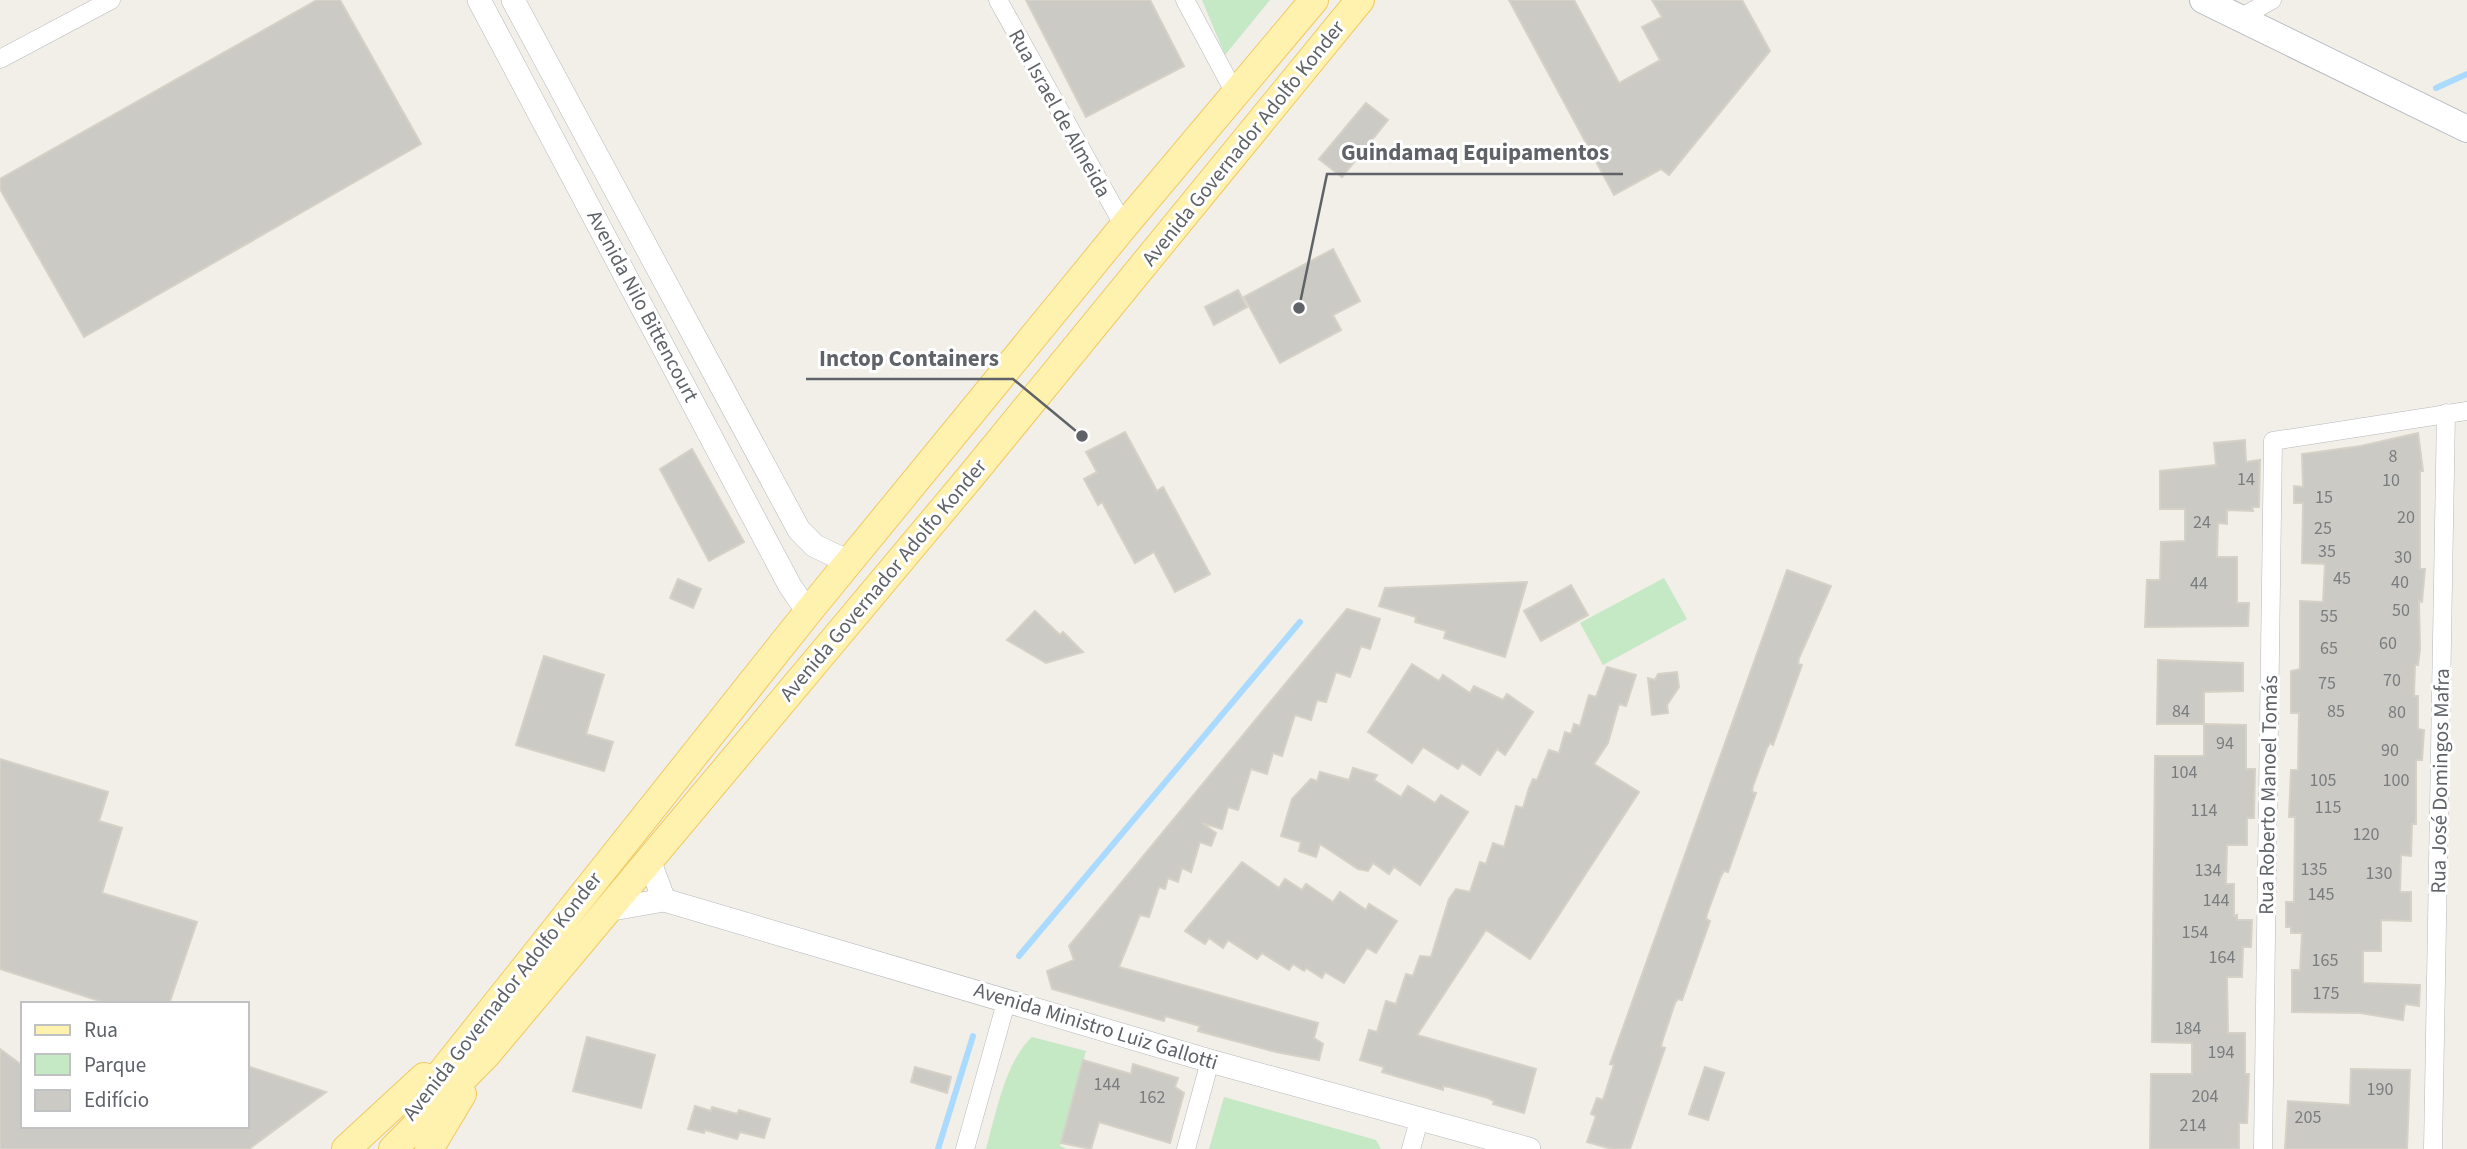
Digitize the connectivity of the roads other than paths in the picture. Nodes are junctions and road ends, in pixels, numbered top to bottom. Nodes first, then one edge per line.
1 (111, 0) edge
2 (479, 0) edge
3 (513, 0) edge
4 (998, 0) edge
5 (1185, 0) edge
6 (1314, 0) edge
7 (1360, 0) edge
8 (2203, 0) edge
9 (2272, 0) edge
10 (2240, 18) junction
11 (0, 59) edge
12 (1236, 95) junction
13 (2467, 129) edge
14 (1124, 226) junction
15 (2467, 411) edge
16 (2446, 413) junction
17 (849, 562) junction
18 (808, 612) junction
19 (649, 860) junction
20 (663, 900) junction
21 (607, 910) junction
22 (1007, 999) junction
23 (477, 1045) junction
24 (1210, 1061) junction
25 (1420, 1117) junction
26 (346, 1149) edge
27 (383, 1149) edge
28 (393, 1149) edge
29 (429, 1149) edge
30 (965, 1149) edge
31 (1186, 1149) edge
32 (1411, 1149) edge
33 (1529, 1149) edge
34 (2263, 1149) edge
35 (2433, 1149) edge

1 - 11 street
2 - 18 street, Avenida Nilo Bittencourt
3 - 17 street, Avenida Nilo Bittencourt
4 - 14 street, Rua Israel de Almeida
5 - 12 street
6 - 12 main road, Avenida Governador Adolfo Konder
7 - 19 main road, Avenida Governador Adolfo Konder
8 - 10 main road
9 - 10 street
10 - 13 main road
12 - 14 main road, Avenida Governador Adolfo Konder
14 - 17 main road, Avenida Governador Adolfo Konder
15 - 16 street
16 - 34 street, Rua Roberto Manoel Tomás
16 - 35 street, Rua José Domingos Mafra
17 - 18 main road, Avenida Governador Adolfo Konder
18 - 23 main road, Avenida Governador Adolfo Konder
19 - 20 street
19 - 21 main road, Avenida Governador Adolfo Konder
20 - 21 street, Avenida Ministro Luiz Gallotti
20 - 22 street, Avenida Ministro Luiz Gallotti
21 - 23 main road, Avenida Governador Adolfo Konder
22 - 24 street, Avenida Ministro Luiz Gallotti
22 - 30 street
23 - 26 main road
23 - 27 main road, Avenida Governador Adolfo Konder
23 - 28 main road, Avenida Governador Adolfo Konder
23 - 29 main road
24 - 25 street, Avenida Ministro Luiz Gallotti
24 - 31 street
25 - 32 street
25 - 33 street, Avenida Ministro Luiz Gallotti

